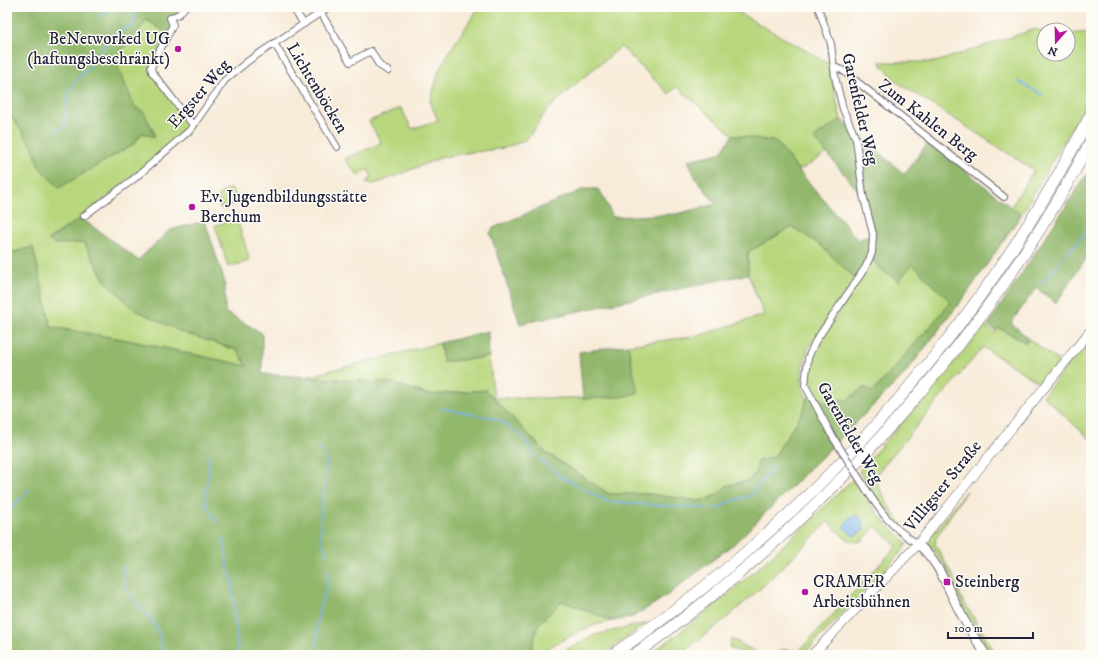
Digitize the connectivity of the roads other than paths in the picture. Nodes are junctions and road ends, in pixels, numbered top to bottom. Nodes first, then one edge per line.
1 (185, 7) edge
2 (292, 7) edge
3 (329, 7) edge
4 (818, 7) edge
5 (321, 13) junction
6 (304, 24) junction
7 (274, 43) junction
8 (834, 67) junction
9 (388, 71) dead end
10 (1091, 114) edge
11 (193, 124) junction
12 (1091, 141) edge
13 (337, 147) dead end
14 (1004, 198) dead end
15 (84, 216) dead end
16 (1091, 330) edge
17 (918, 544) junction
18 (612, 655) edge
19 (634, 655) edge
20 (812, 655) edge
21 (986, 655) edge

1 - 11 street
2 - 6 street
3 - 5 street, Ergster Weg
4 - 8 street, Garenfelder Weg
5 - 6 street, Ergster Weg
5 - 9 street
6 - 7 street, Ergster Weg
7 - 11 street, Ergster Weg
7 - 13 street, Lichtenböcken
8 - 14 street, Zum Kahlen Berg
8 - 17 street, Garenfelder Weg, bridge
10 - 18 highway
11 - 15 street, Ergster Weg
12 - 19 highway
16 - 17 main road, Villigster Straße
17 - 20 main road, Villigster Straße
17 - 21 street

